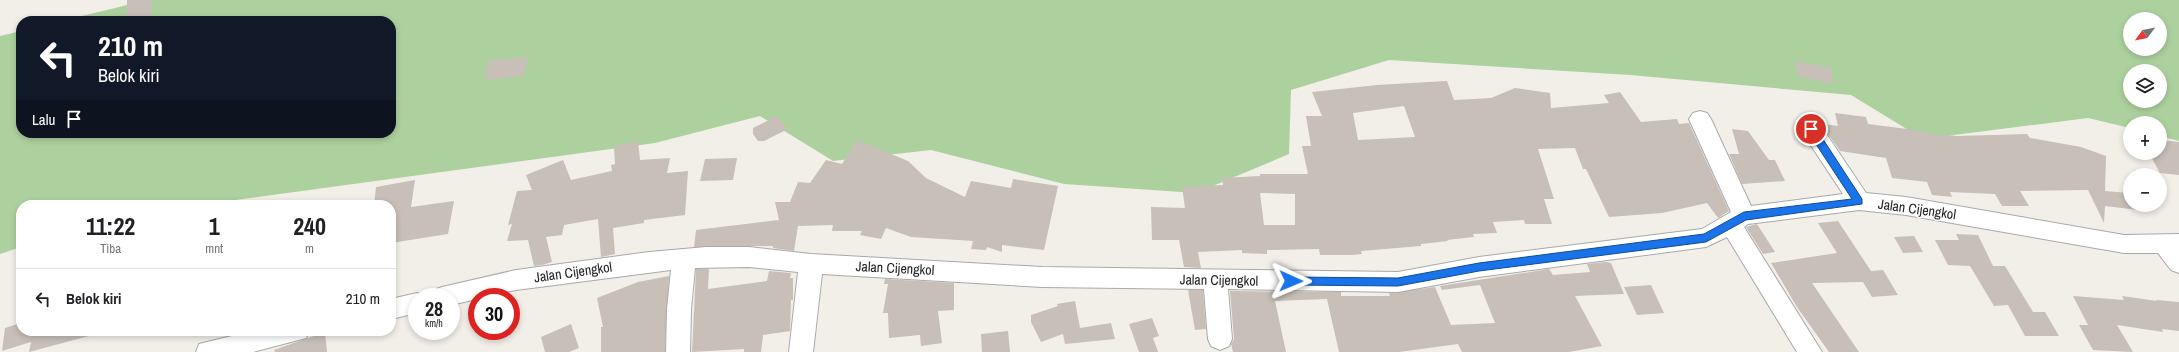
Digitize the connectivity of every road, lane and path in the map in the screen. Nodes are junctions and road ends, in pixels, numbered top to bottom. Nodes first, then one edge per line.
1 (1700, 119) dead end
2 (1811, 129) dead end
3 (1859, 202) junction
4 (1737, 220) junction
5 (2171, 242) edge
6 (684, 258) junction
7 (2179, 263) edge
8 (811, 264) junction
9 (1215, 280) junction
10 (460, 293) edge
11 (408, 305) edge
12 (396, 308) edge
13 (276, 336) edge
14 (1220, 339) dead end
15 (208, 352) edge
16 (678, 352) edge
17 (801, 352) edge
18 (1810, 352) edge

1 - 4 street
2 - 3 street
3 - 4 street, Jalan Cijengkol
3 - 5 street, Jalan Cijengkol
4 - 9 street, Jalan Cijengkol
4 - 18 street
5 - 7 street
6 - 8 street, Jalan Cijengkol
6 - 10 street, Jalan Cijengkol
6 - 16 street
8 - 9 street, Jalan Cijengkol
8 - 17 street
9 - 14 street
11 - 12 street
13 - 15 street

